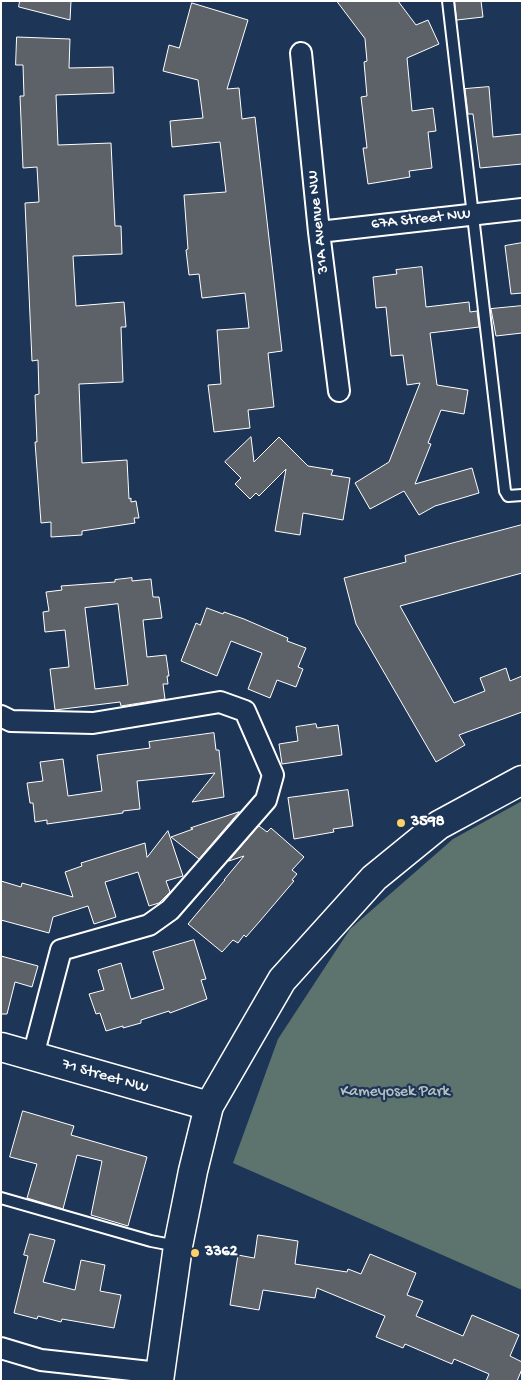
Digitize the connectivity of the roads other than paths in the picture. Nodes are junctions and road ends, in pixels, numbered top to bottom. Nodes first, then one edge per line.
1 (448, 1) edge
2 (301, 53) dead end
3 (522, 209) edge
4 (473, 214) junction
5 (319, 232) junction
6 (339, 391) dead end
7 (522, 495) edge
8 (1, 716) edge
9 (522, 780) edge
10 (1, 1047) edge
11 (33, 1056) junction
12 (209, 1106) junction
13 (1, 1198) edge
14 (178, 1246) junction
15 (1, 1348) edge
16 (159, 1377) edge

1 - 4 lane
2 - 5 street, 31A Avenue NW
3 - 4 street, 67A Street NW
4 - 5 street, 67A Street NW
4 - 7 lane
5 - 6 street, 31A Avenue NW
8 - 11 street
9 - 12 street
10 - 11 street, 71 Street NW
11 - 12 street, 71 Street NW
12 - 14 street
13 - 14 lane
14 - 16 street
15 - 16 street

